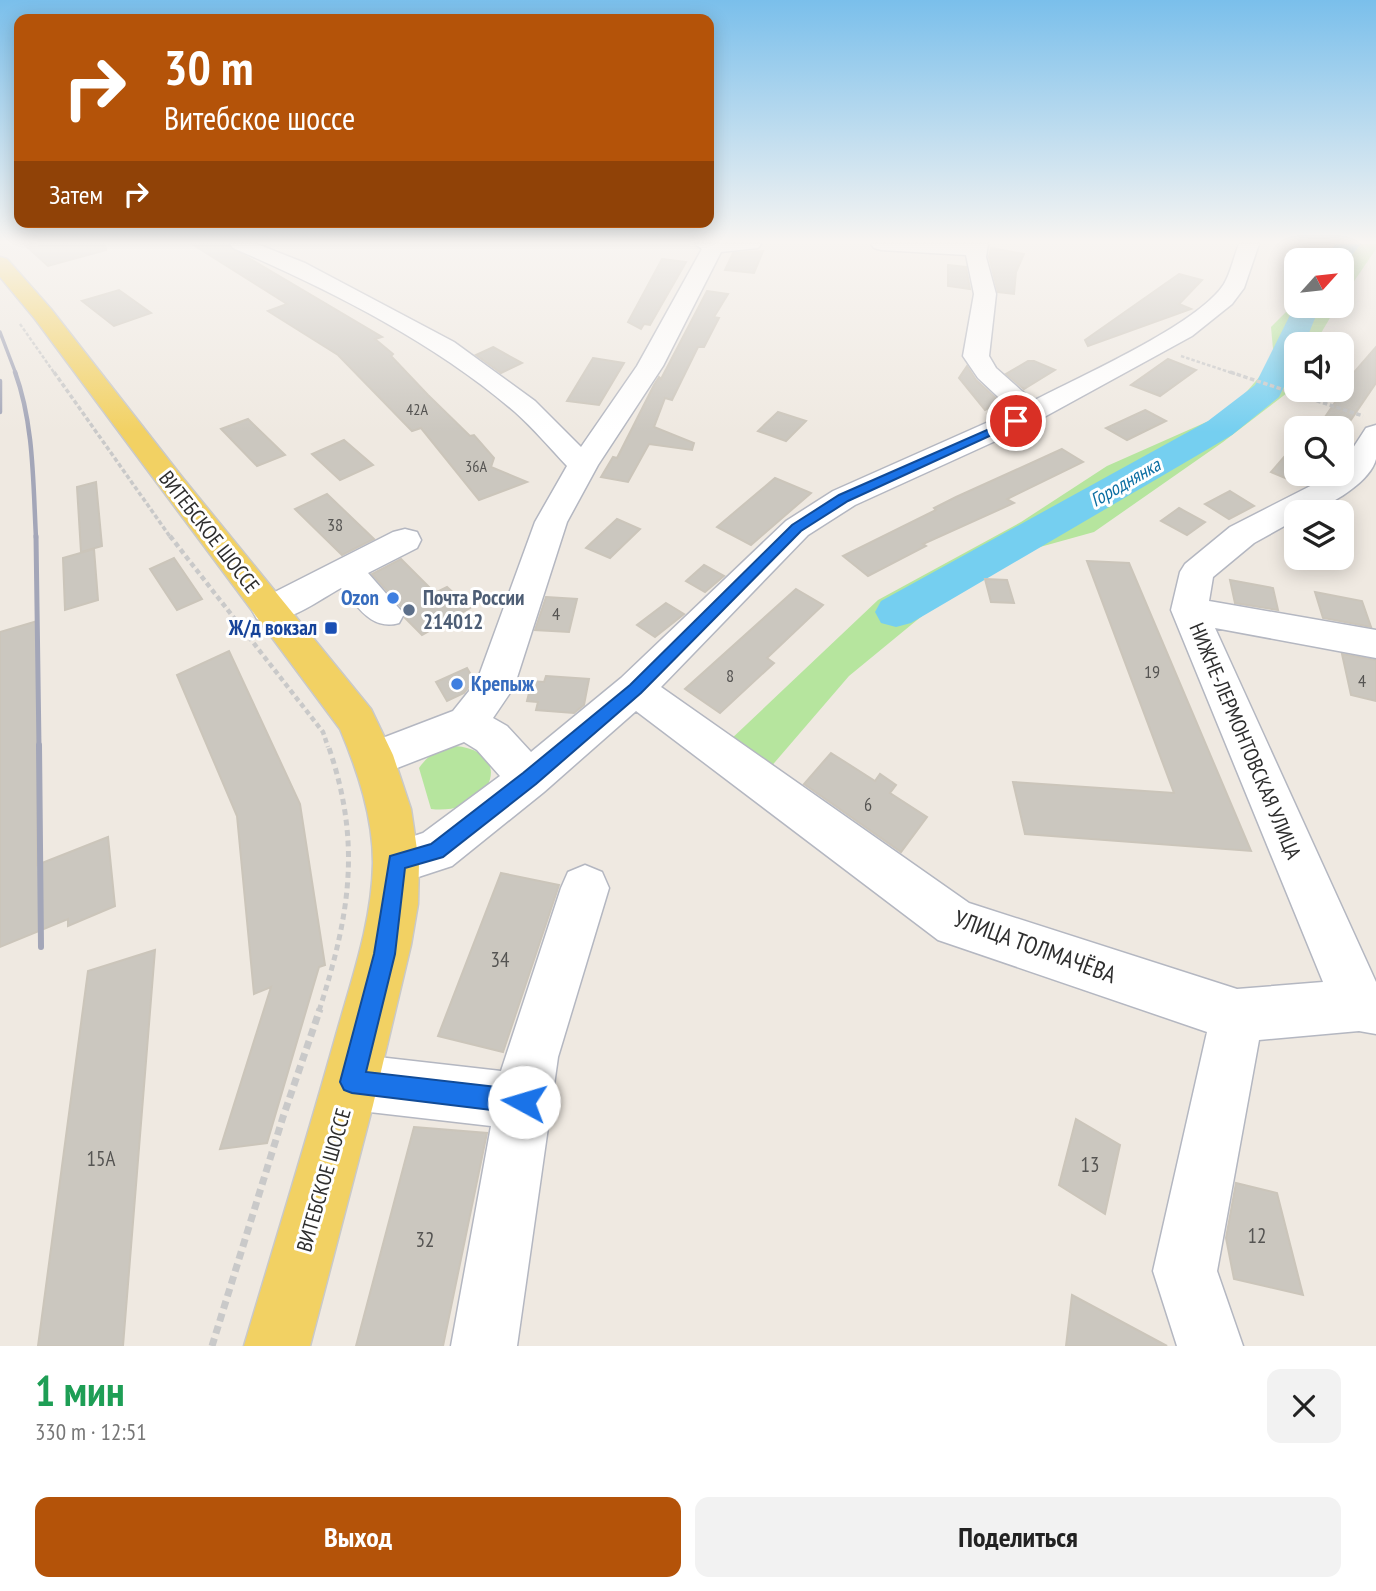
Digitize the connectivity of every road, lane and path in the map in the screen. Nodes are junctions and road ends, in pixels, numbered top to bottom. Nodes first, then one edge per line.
1 (36, 307) edge
2 (370, 307) edge
3 (680, 307) edge
4 (983, 307) edge
5 (1214, 307) edge
6 (15, 317) dead end
7 (1154, 347) junction
8 (1031, 413) junction
9 (1369, 425) edge
10 (583, 465) junction
11 (1361, 487) edge
12 (405, 540) dead end
13 (345, 570) junction
14 (270, 610) junction
15 (1189, 610) junction
16 (386, 614) dead end
17 (1376, 644) edge
18 (635, 689) junction
19 (467, 723) junction
20 (374, 759) junction
21 (529, 779) junction
22 (397, 862) junction
23 (585, 888) dead end
24 (1368, 1007) edge
25 (1237, 1016) junction
26 (352, 1082) junction
27 (524, 1102) junction
28 (212, 1346) edge
29 (277, 1346) edge
30 (484, 1346) edge
31 (1210, 1346) edge

1 - 14 main road, ВИТЕБСКОЕ ШОССЕ
2 - 10 street
3 - 10 street
4 - 8 street
5 - 7 street
6 - 28 path
7 - 8 street
7 - 9 path
8 - 18 street
9 - 11 street, НИЖНЕ-ЛЕРМОНТОВСКАЯ УЛИЦА
10 - 19 street
11 - 15 street, НИЖНЕ-ЛЕРМОНТОВСКАЯ УЛИЦА
12 - 13 street
13 - 14 street
13 - 16 street
14 - 20 main road, ВИТЕБСКОЕ ШОССЕ
15 - 17 street
15 - 24 street, НИЖНЕ-ЛЕРМОНТОВСКАЯ УЛИЦА
18 - 21 street
18 - 25 street, УЛИЦА ТОЛМАЧЁВА
19 - 20 street
19 - 21 street
20 - 22 main road, ВИТЕБСКОЕ ШОССЕ
21 - 22 street
22 - 26 main road, ВИТЕБСКОЕ ШОССЕ
23 - 27 street
24 - 25 street, УЛИЦА ТОЛМАЧЁВА
25 - 31 street
26 - 27 street
26 - 29 main road, ВИТЕБСКОЕ ШОССЕ
27 - 30 street

